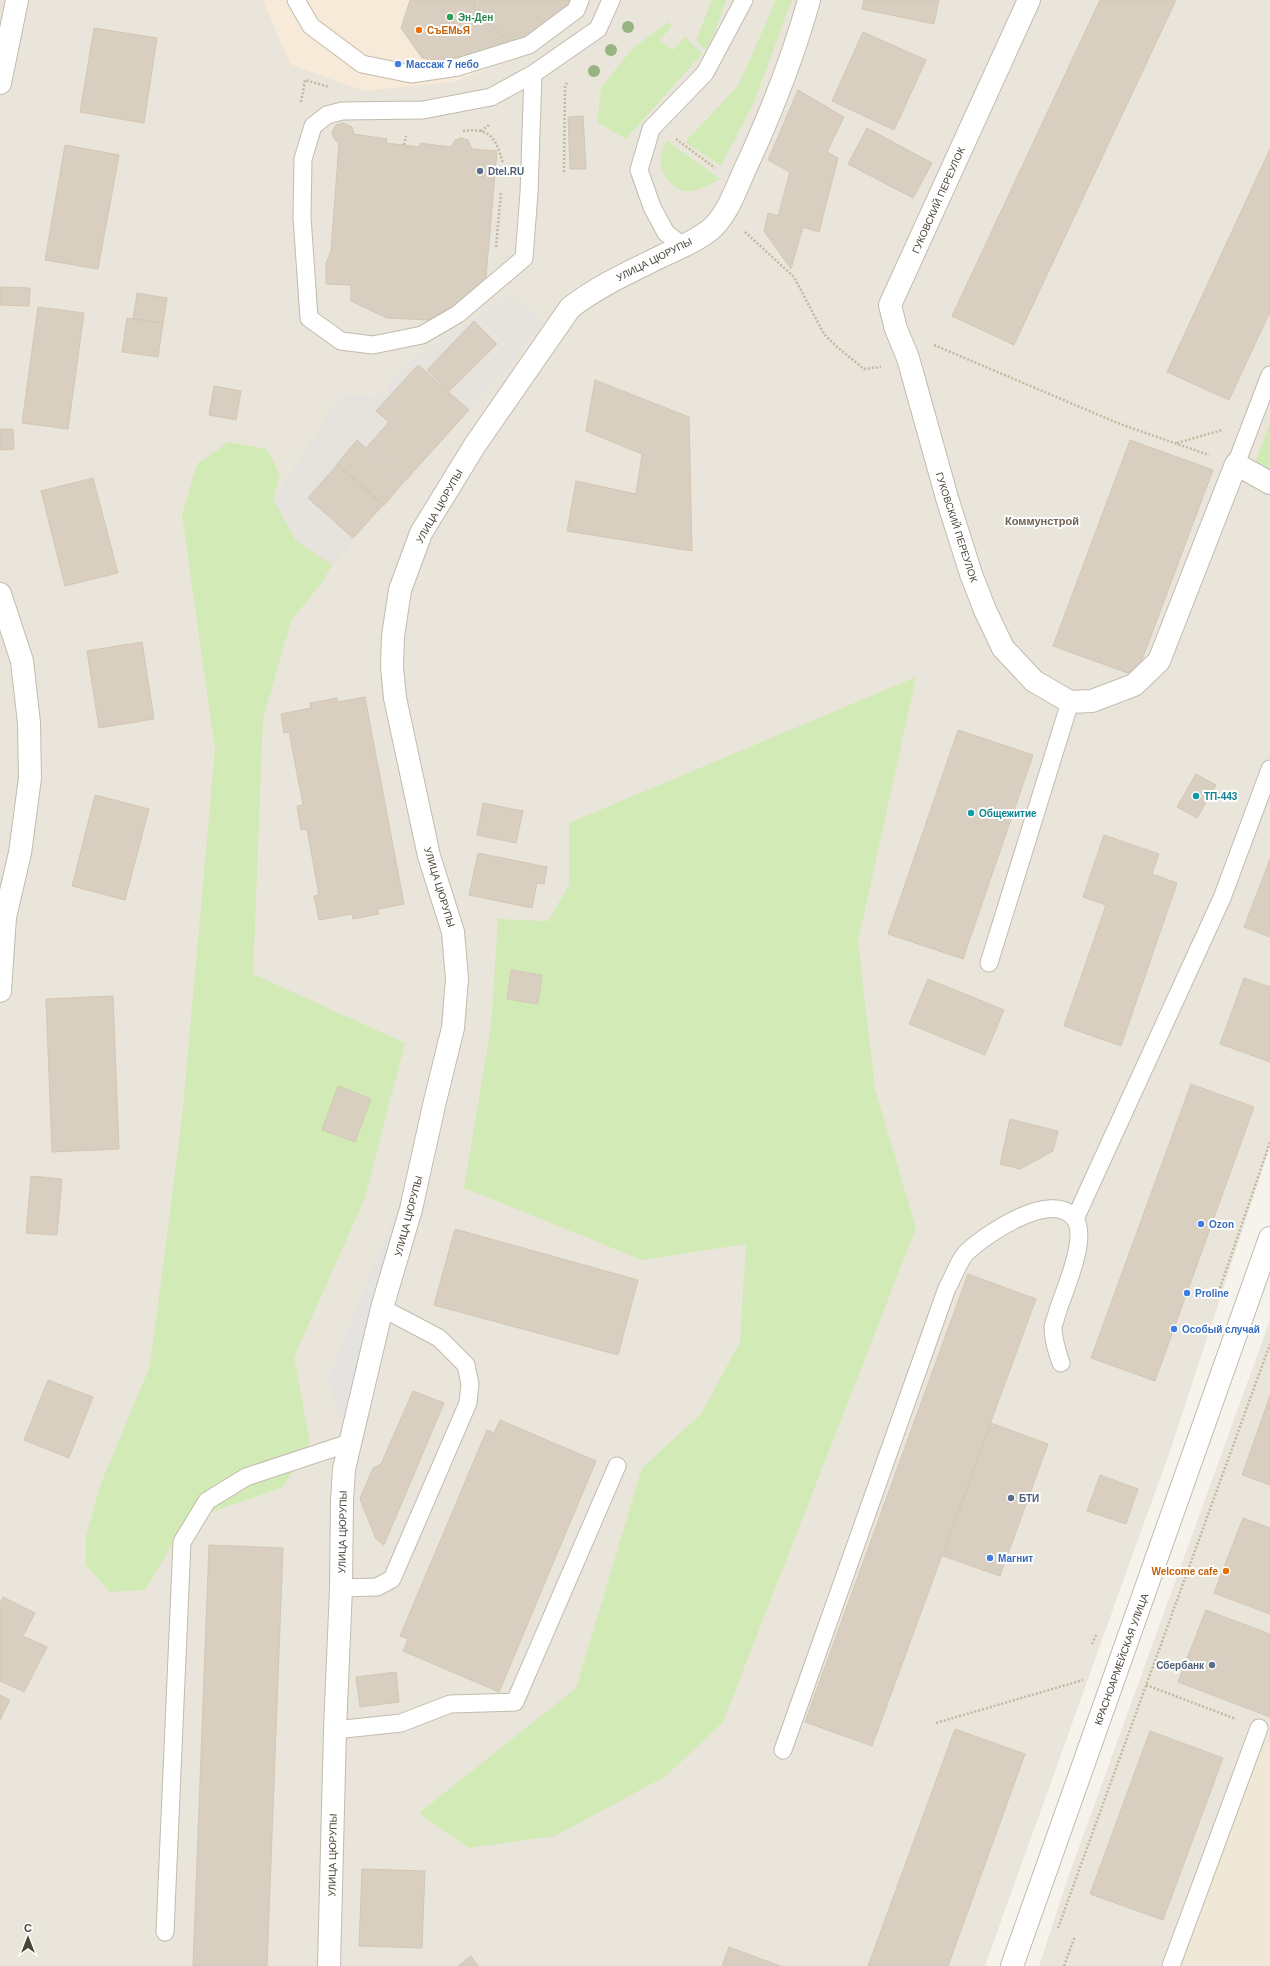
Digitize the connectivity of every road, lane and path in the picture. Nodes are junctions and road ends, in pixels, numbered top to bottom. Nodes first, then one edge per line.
1 (17, 0) edge
2 (296, 0) edge
3 (580, 0) edge
4 (611, 0) edge
5 (744, 0) edge
6 (809, 0) edge
7 (1029, 0) edge
8 (533, 74) junction
9 (569, 80) dead end
10 (0, 83) edge
11 (408, 131) dead end
12 (458, 131) dead end
13 (679, 133) dead end
14 (404, 145) dead end
15 (504, 167) dead end
16 (564, 172) dead end
17 (739, 183) junction
18 (501, 191) dead end
19 (724, 213) junction
20 (683, 246) junction
21 (495, 254) dead end
22 (936, 346) dead end
23 (864, 369) dead end
24 (1270, 375) edge
25 (1253, 420) junction
26 (1176, 443) junction
27 (1236, 464) junction
28 (1270, 483) edge
29 (0, 594) edge
30 (1070, 702) junction
31 (1270, 769) edge
32 (989, 962) dead end
33 (0, 991) edge
34 (1270, 1142) edge
35 (1075, 1219) junction
36 (1270, 1238) edge
37 (1219, 1291) dead end
38 (382, 1308) junction
39 (1270, 1344) edge
40 (1061, 1363) dead end
41 (349, 1442) junction
42 (617, 1466) dead end
43 (341, 1588) junction
44 (1096, 1633) dead end
45 (1092, 1644) dead end
46 (1085, 1679) dead end
47 (1146, 1685) junction
48 (936, 1723) dead end
49 (1259, 1728) joint
50 (335, 1730) junction
51 (783, 1750) dead end
52 (1058, 1928) dead end
53 (165, 1932) dead end
54 (1075, 1936) dead end
55 (329, 1966) edge
56 (1012, 1966) edge
57 (1064, 1966) edge
58 (1172, 1966) edge

1 - 10 street
2 - 3 lane
4 - 8 lane
5 - 20 lane
6 - 17 street, УЛИЦА ЦЮРУПЫ
7 - 30 street, ГУКОВСКИЙ ПЕРЕУЛОК
8 - 8 lane
9 - 16 path
11 - 14 path
12 - 15 path
13 - 17 path
17 - 19 street, УЛИЦА ЦЮРУПЫ
18 - 21 path
19 - 20 street, УЛИЦА ЦЮРУПЫ
19 - 23 path
20 - 38 street, УЛИЦА ЦЮРУПЫ
22 - 26 path
24 - 25 lane
25 - 26 path
25 - 27 lane
26 - 27 path
27 - 28 street
27 - 30 street
29 - 33 street
30 - 32 lane
31 - 35 lane
34 - 37 path
35 - 40 lane
35 - 51 lane
36 - 56 street, КРАСНОАРМЕЙСКАЯ УЛИЦА
38 - 41 street, УЛИЦА ЦЮРУПЫ
38 - 43 lane
39 - 47 path
41 - 43 street, УЛИЦА ЦЮРУПЫ
41 - 53 lane
42 - 50 lane
43 - 50 street, УЛИЦА ЦЮРУПЫ
44 - 45 path
46 - 48 path
47 - 49 path
47 - 52 path
49 - 58 lane
50 - 55 street, УЛИЦА ЦЮРУПЫ
54 - 57 path

